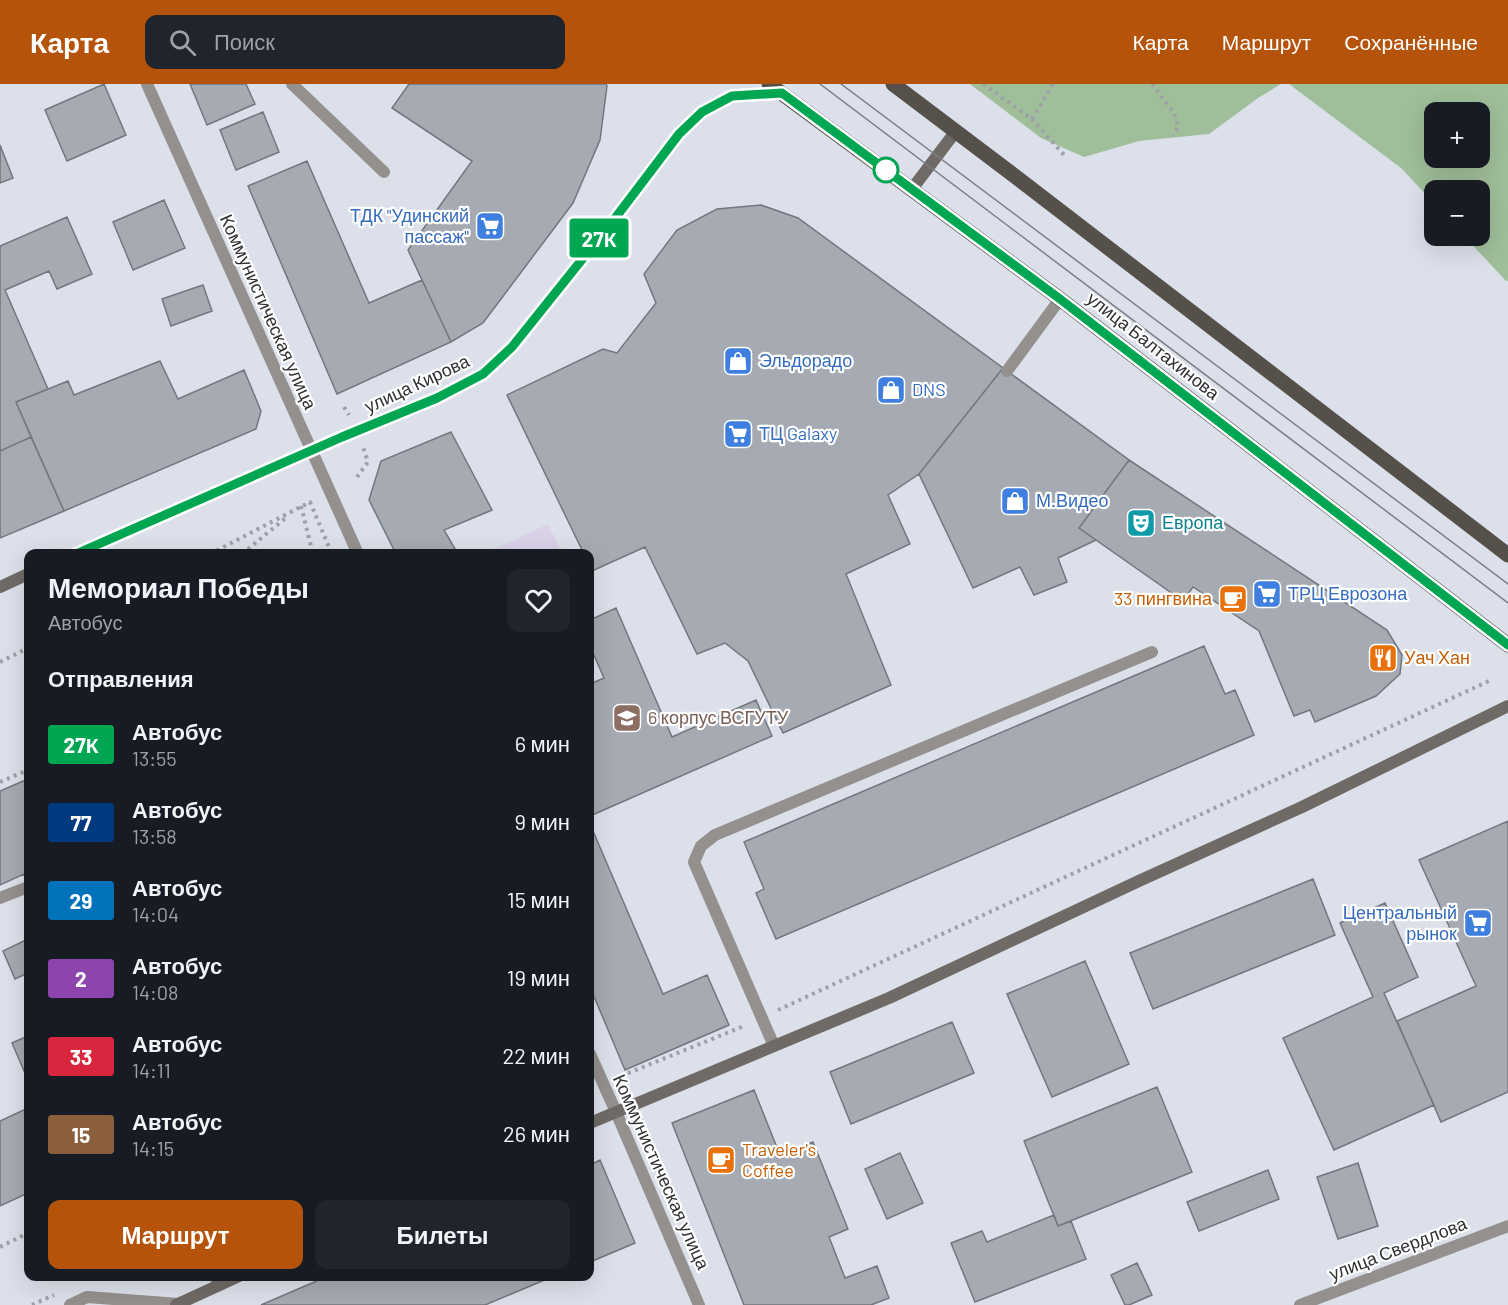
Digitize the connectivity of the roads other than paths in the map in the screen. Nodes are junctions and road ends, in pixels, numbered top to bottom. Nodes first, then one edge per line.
1 (147, 84) edge
2 (292, 84) edge
3 (893, 84) edge
4 (775, 89) edge
5 (956, 131) junction
6 (384, 172) dead end
7 (912, 189) junction
8 (1060, 299) junction
9 (1007, 371) dead end
10 (311, 450) junction
11 (87, 549) edge
12 (356, 549) edge
13 (1508, 555) edge
14 (24, 576) edge
15 (0, 587) edge
16 (1508, 645) edge
17 (1152, 652) dead end
18 (1508, 706) edge
19 (24, 889) edge
20 (0, 898) edge
21 (774, 1046) junction
22 (594, 1063) edge
23 (616, 1112) junction
24 (594, 1121) edge
25 (1508, 1226) edge
26 (217, 1281) edge
27 (70, 1305) edge
28 (177, 1305) edge
29 (699, 1305) edge
30 (1300, 1305) edge

1 - 10 street, Коммунистическая улица
2 - 6 street
3 - 5 main road
4 - 7 main road, улица Балтахинова
4 - 10 main road, улица Кирова
5 - 7 main road
5 - 13 main road
7 - 8 main road, улица Балтахинова
8 - 9 street
8 - 16 main road, улица Балтахинова
10 - 11 main road, улица Кирова
10 - 12 street, Коммунистическая улица
14 - 15 main road
17 - 21 street
18 - 21 main road
19 - 20 street
21 - 23 main road
22 - 23 street, Коммунистическая улица
23 - 24 main road
23 - 29 street, Коммунистическая улица
25 - 30 street, улица Свердлова
26 - 28 main road
27 - 28 street

